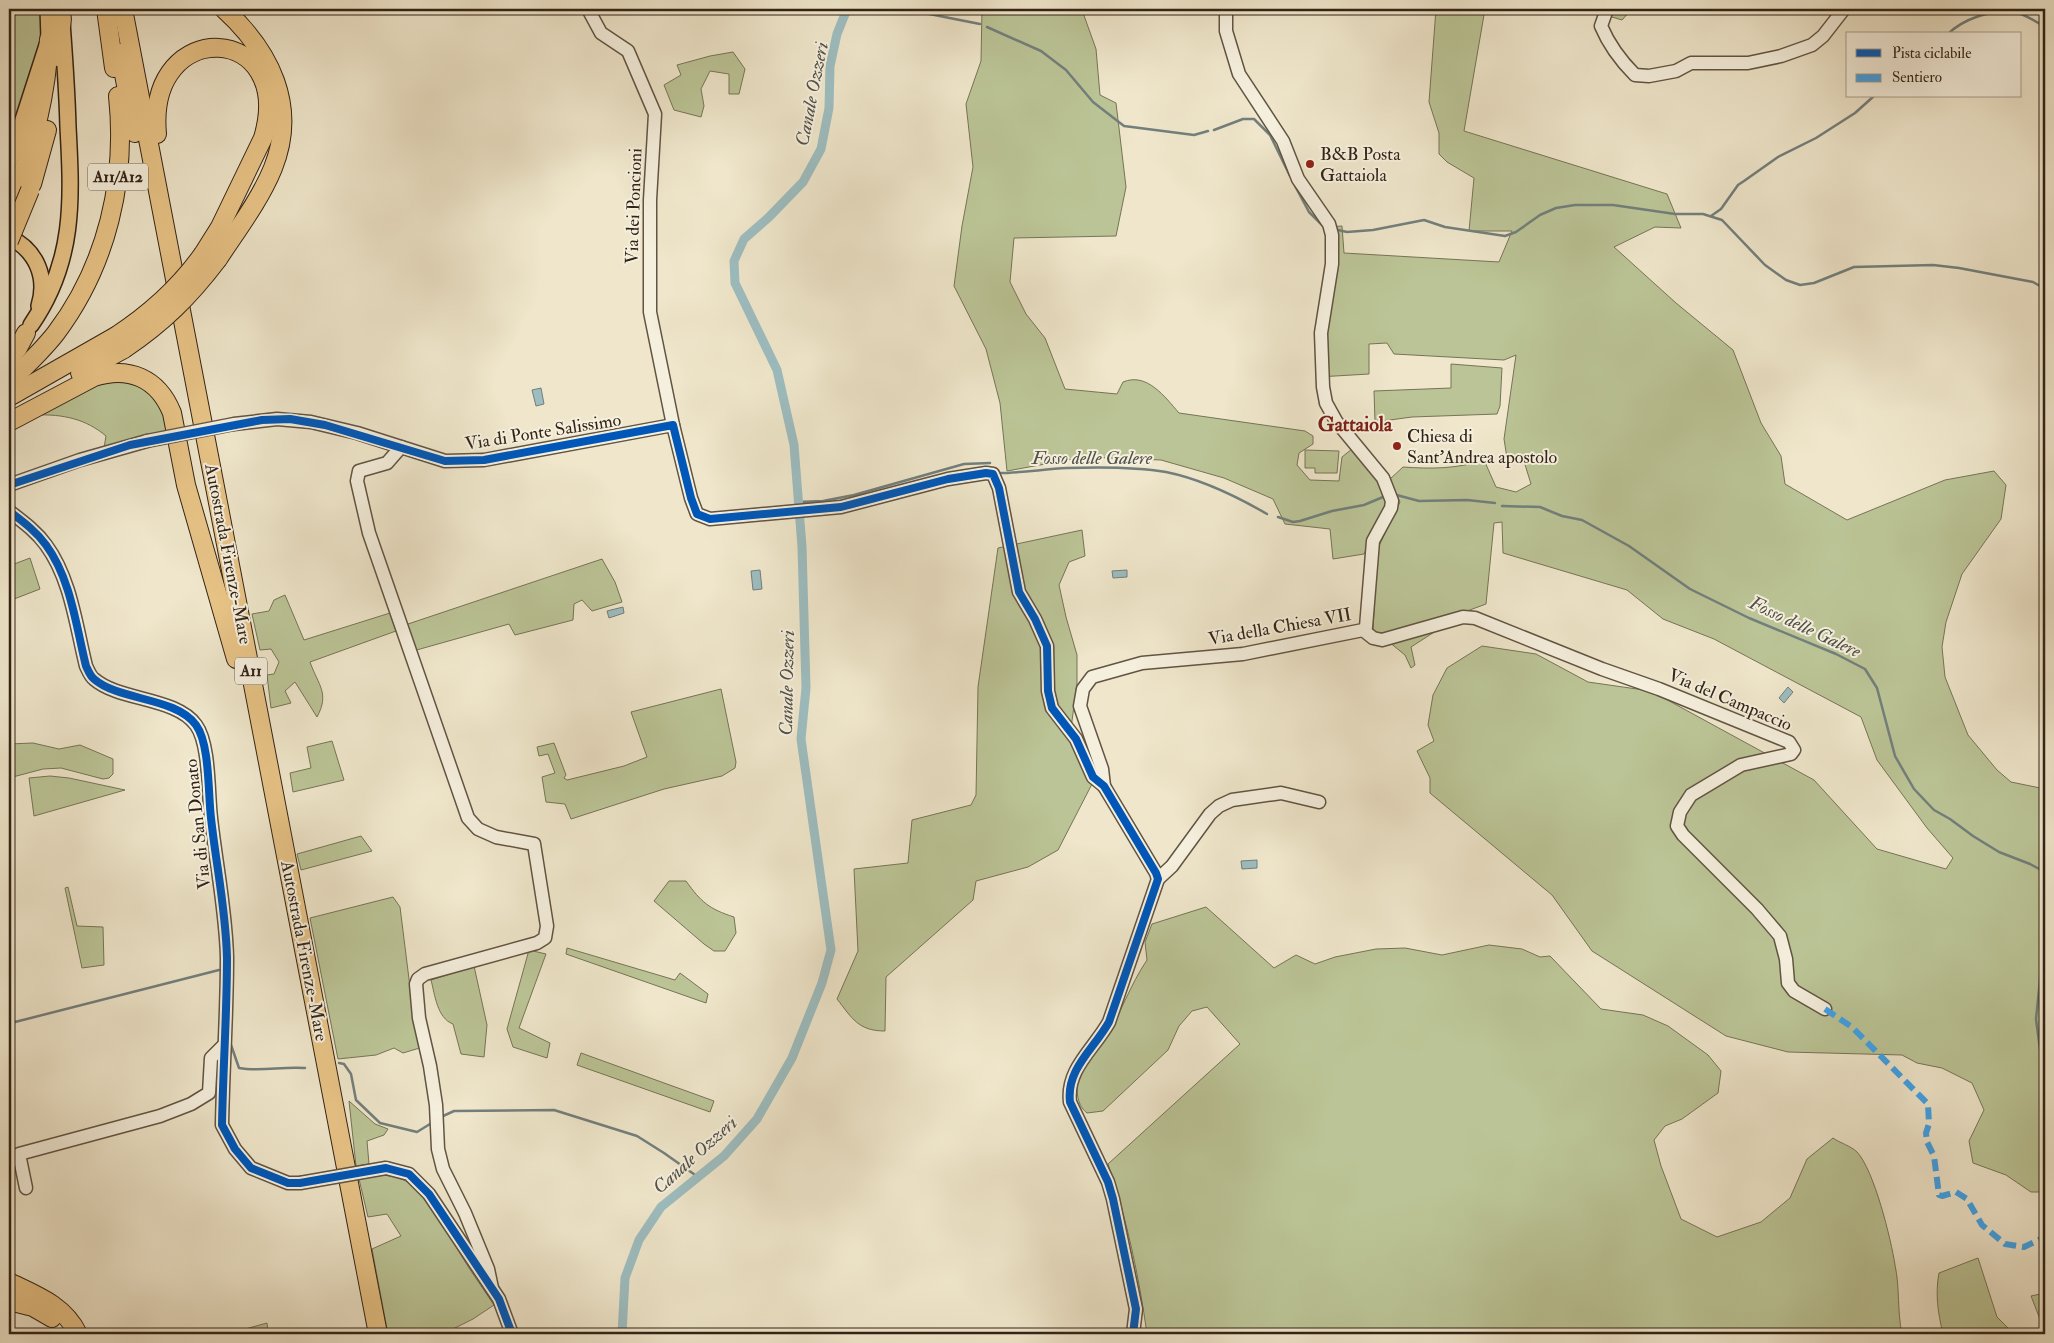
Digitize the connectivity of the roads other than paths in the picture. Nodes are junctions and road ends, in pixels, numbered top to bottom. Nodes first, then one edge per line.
1 (106, 9) edge
2 (111, 9) edge
3 (123, 9) edge
4 (224, 9) edge
5 (588, 9) edge
6 (1226, 9) edge
7 (1606, 9) edge
8 (1844, 9) edge
9 (57, 12) edge
10 (49, 39) junction
11 (9, 163) edge
12 (24, 188) junction
13 (9, 210) edge
14 (9, 237) edge
15 (9, 241) edge
16 (168, 244) junction
17 (211, 256) junction
18 (29, 329) junction
19 (120, 343) junction
20 (9, 346) edge
21 (9, 360) edge
22 (9, 382) edge
23 (9, 397) edge
24 (9, 411) edge
25 (9, 422) edge
26 (673, 425) junction
27 (401, 447) junction
28 (9, 484) edge
29 (9, 511) edge
30 (1363, 630) junction
31 (236, 659) junction
32 (1104, 786) junction
33 (1319, 802) dead end
34 (1158, 879) junction
35 (1825, 1009) dead end
36 (224, 1045) junction
37 (26, 1188) dead end
38 (9, 1282) edge
39 (492, 1288) junction
40 (9, 1301) edge
41 (65, 1334) edge
42 (78, 1334) edge
43 (366, 1334) edge
44 (378, 1334) edge
45 (512, 1334) edge
46 (1132, 1334) edge

1 - 22 highway, A11/A12
2 - 31 highway, Autostrada Firenze-Mare / A11
3 - 16 highway, Autostrada Firenze-Mare / A11
4 - 17 highway
5 - 26 street, Via dei Poncioni
6 - 30 street, Via della Chiesa VII
7 - 8 street
9 - 10 main road
9 - 12 highway
9 - 18 main road
10 - 11 main road
10 - 12 highway
12 - 13 highway
12 - 15 highway, bridge
14 - 18 main road
16 - 17 highway
16 - 44 highway, Autostrada Firenze-Mare / A11
17 - 19 highway, bridge
18 - 20 main road
18 - 21 highway
19 - 23 highway
19 - 24 highway
25 - 31 highway
26 - 27 street, Via di Ponte Salissimo
26 - 32 street
27 - 28 street, Via di Ponte Salissimo, bridge
27 - 39 street
29 - 36 street, Via di San Donato
30 - 32 street, Via della Chiesa VII
30 - 35 street, Via del Campaccio
31 - 43 highway, Autostrada Firenze-Mare / A11
32 - 34 street
33 - 34 street
34 - 46 street
36 - 37 street
36 - 39 street, Via di San Donato, bridge
38 - 42 highway
39 - 45 street
40 - 41 highway

